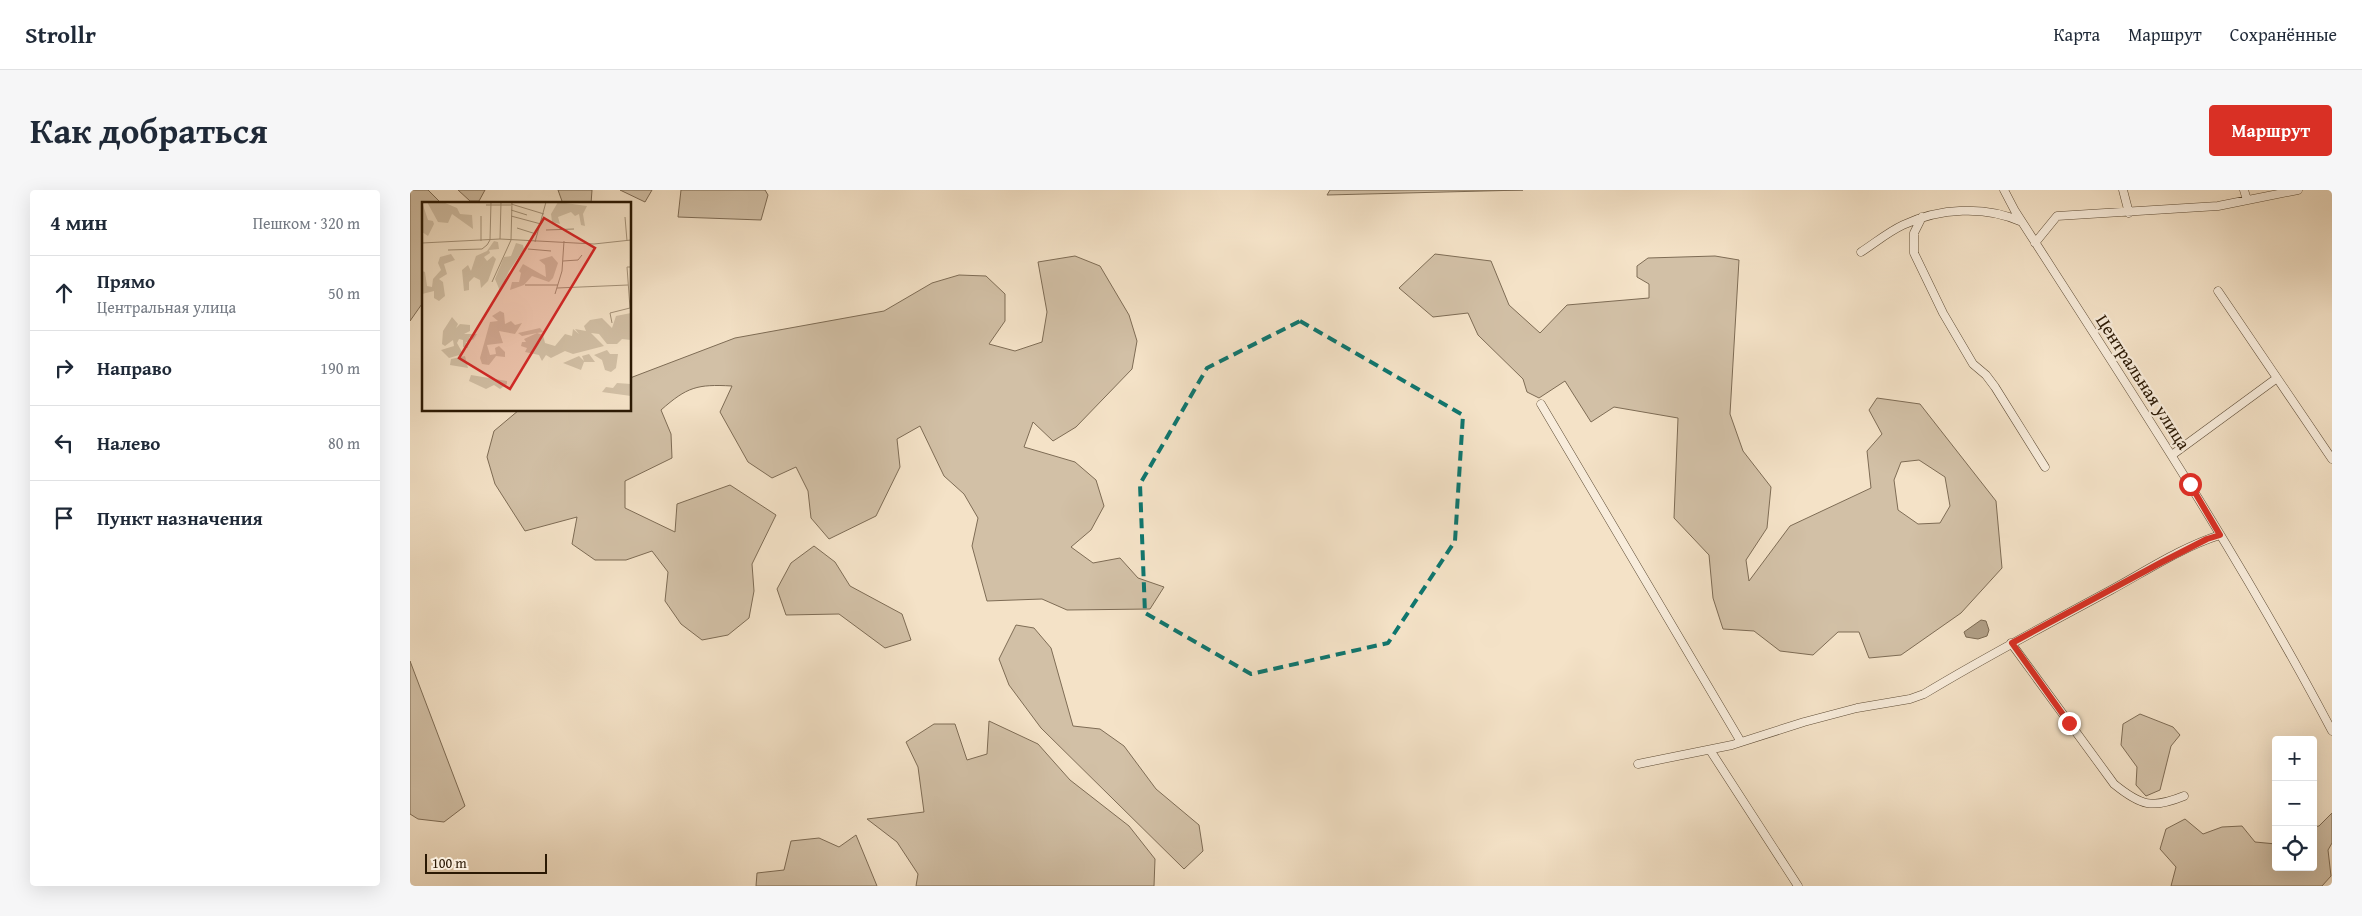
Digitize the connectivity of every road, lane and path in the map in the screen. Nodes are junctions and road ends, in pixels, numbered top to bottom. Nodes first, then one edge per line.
1 (2004, 190) edge
2 (2123, 190) edge
3 (2244, 190) edge
4 (2298, 190) edge
5 (2247, 200) junction
6 (2130, 213) junction
7 (1922, 217) junction
8 (2022, 222) junction
9 (2035, 243) junction
10 (1861, 252) dead end
11 (2218, 291) dead end
12 (2277, 378) junction
13 (1541, 404) dead end
14 (2172, 455) junction
15 (2332, 458) edge
16 (2045, 467) dead end
17 (2220, 535) junction
18 (2012, 643) junction
19 (2332, 731) edge
20 (1741, 742) junction
21 (1710, 750) junction
22 (1638, 764) dead end
23 (2184, 796) dead end
24 (1798, 886) edge

1 - 8 street, Центральная улица
2 - 6 street
3 - 5 street
4 - 5 street
5 - 6 street
6 - 9 street
7 - 8 street
7 - 10 street
7 - 16 street
8 - 9 street, Центральная улица
9 - 14 street, Центральная улица
11 - 12 street
12 - 14 street
12 - 15 street
13 - 20 street
14 - 17 street, Центральная улица
17 - 18 street
17 - 19 street, Центральная улица
18 - 20 street
18 - 23 street
20 - 21 street
21 - 22 street
21 - 24 street

